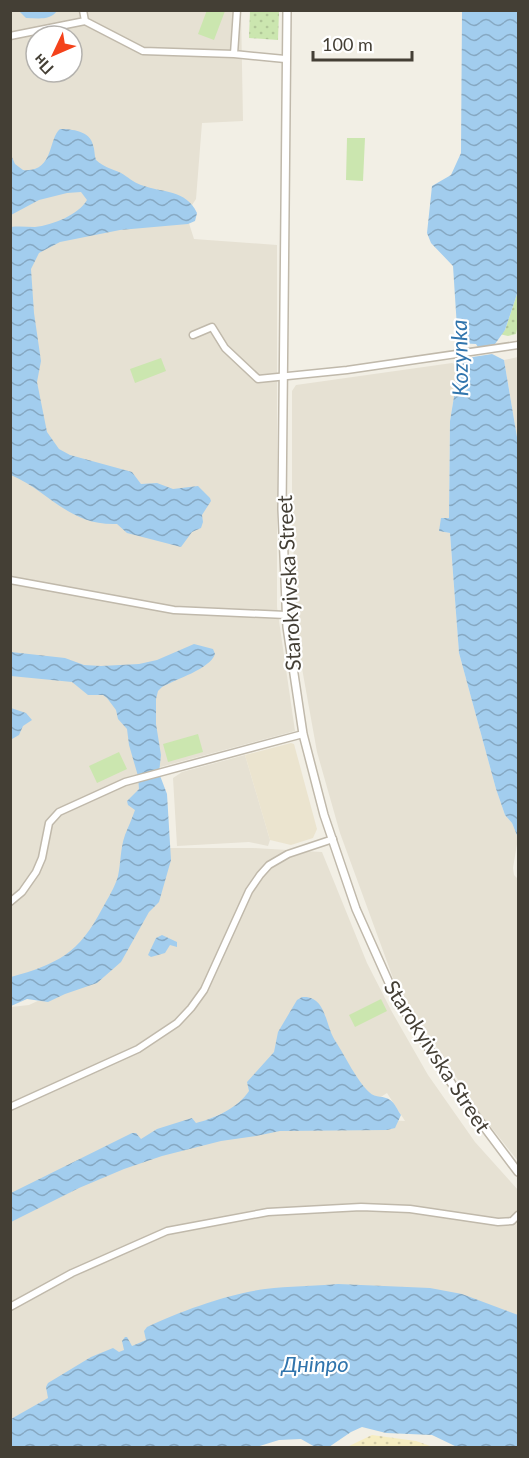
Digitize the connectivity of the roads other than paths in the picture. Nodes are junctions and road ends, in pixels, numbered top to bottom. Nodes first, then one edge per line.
1 (82, 10) edge
2 (237, 10) edge
3 (286, 10) edge
4 (85, 21) junction
5 (10, 36) edge
6 (234, 54) junction
7 (285, 59) junction
8 (193, 335) dead end
9 (516, 345) edge
10 (284, 378) junction
11 (10, 580) edge
12 (286, 615) junction
13 (303, 734) junction
14 (333, 839) junction
15 (10, 902) edge
16 (10, 1107) edge
17 (519, 1172) edge
18 (519, 1215) edge
19 (10, 1307) edge

1 - 4 street
2 - 6 street
3 - 7 street, Starokyivska Street
4 - 5 street
4 - 6 street
6 - 7 street
7 - 10 street, Starokyivska Street
8 - 10 street
9 - 10 street
10 - 12 street, Starokyivska Street
11 - 12 street
12 - 13 street, Starokyivska Street
13 - 14 street, Starokyivska Street
13 - 15 street
14 - 16 street
14 - 17 street, Starokyivska Street
18 - 19 street

